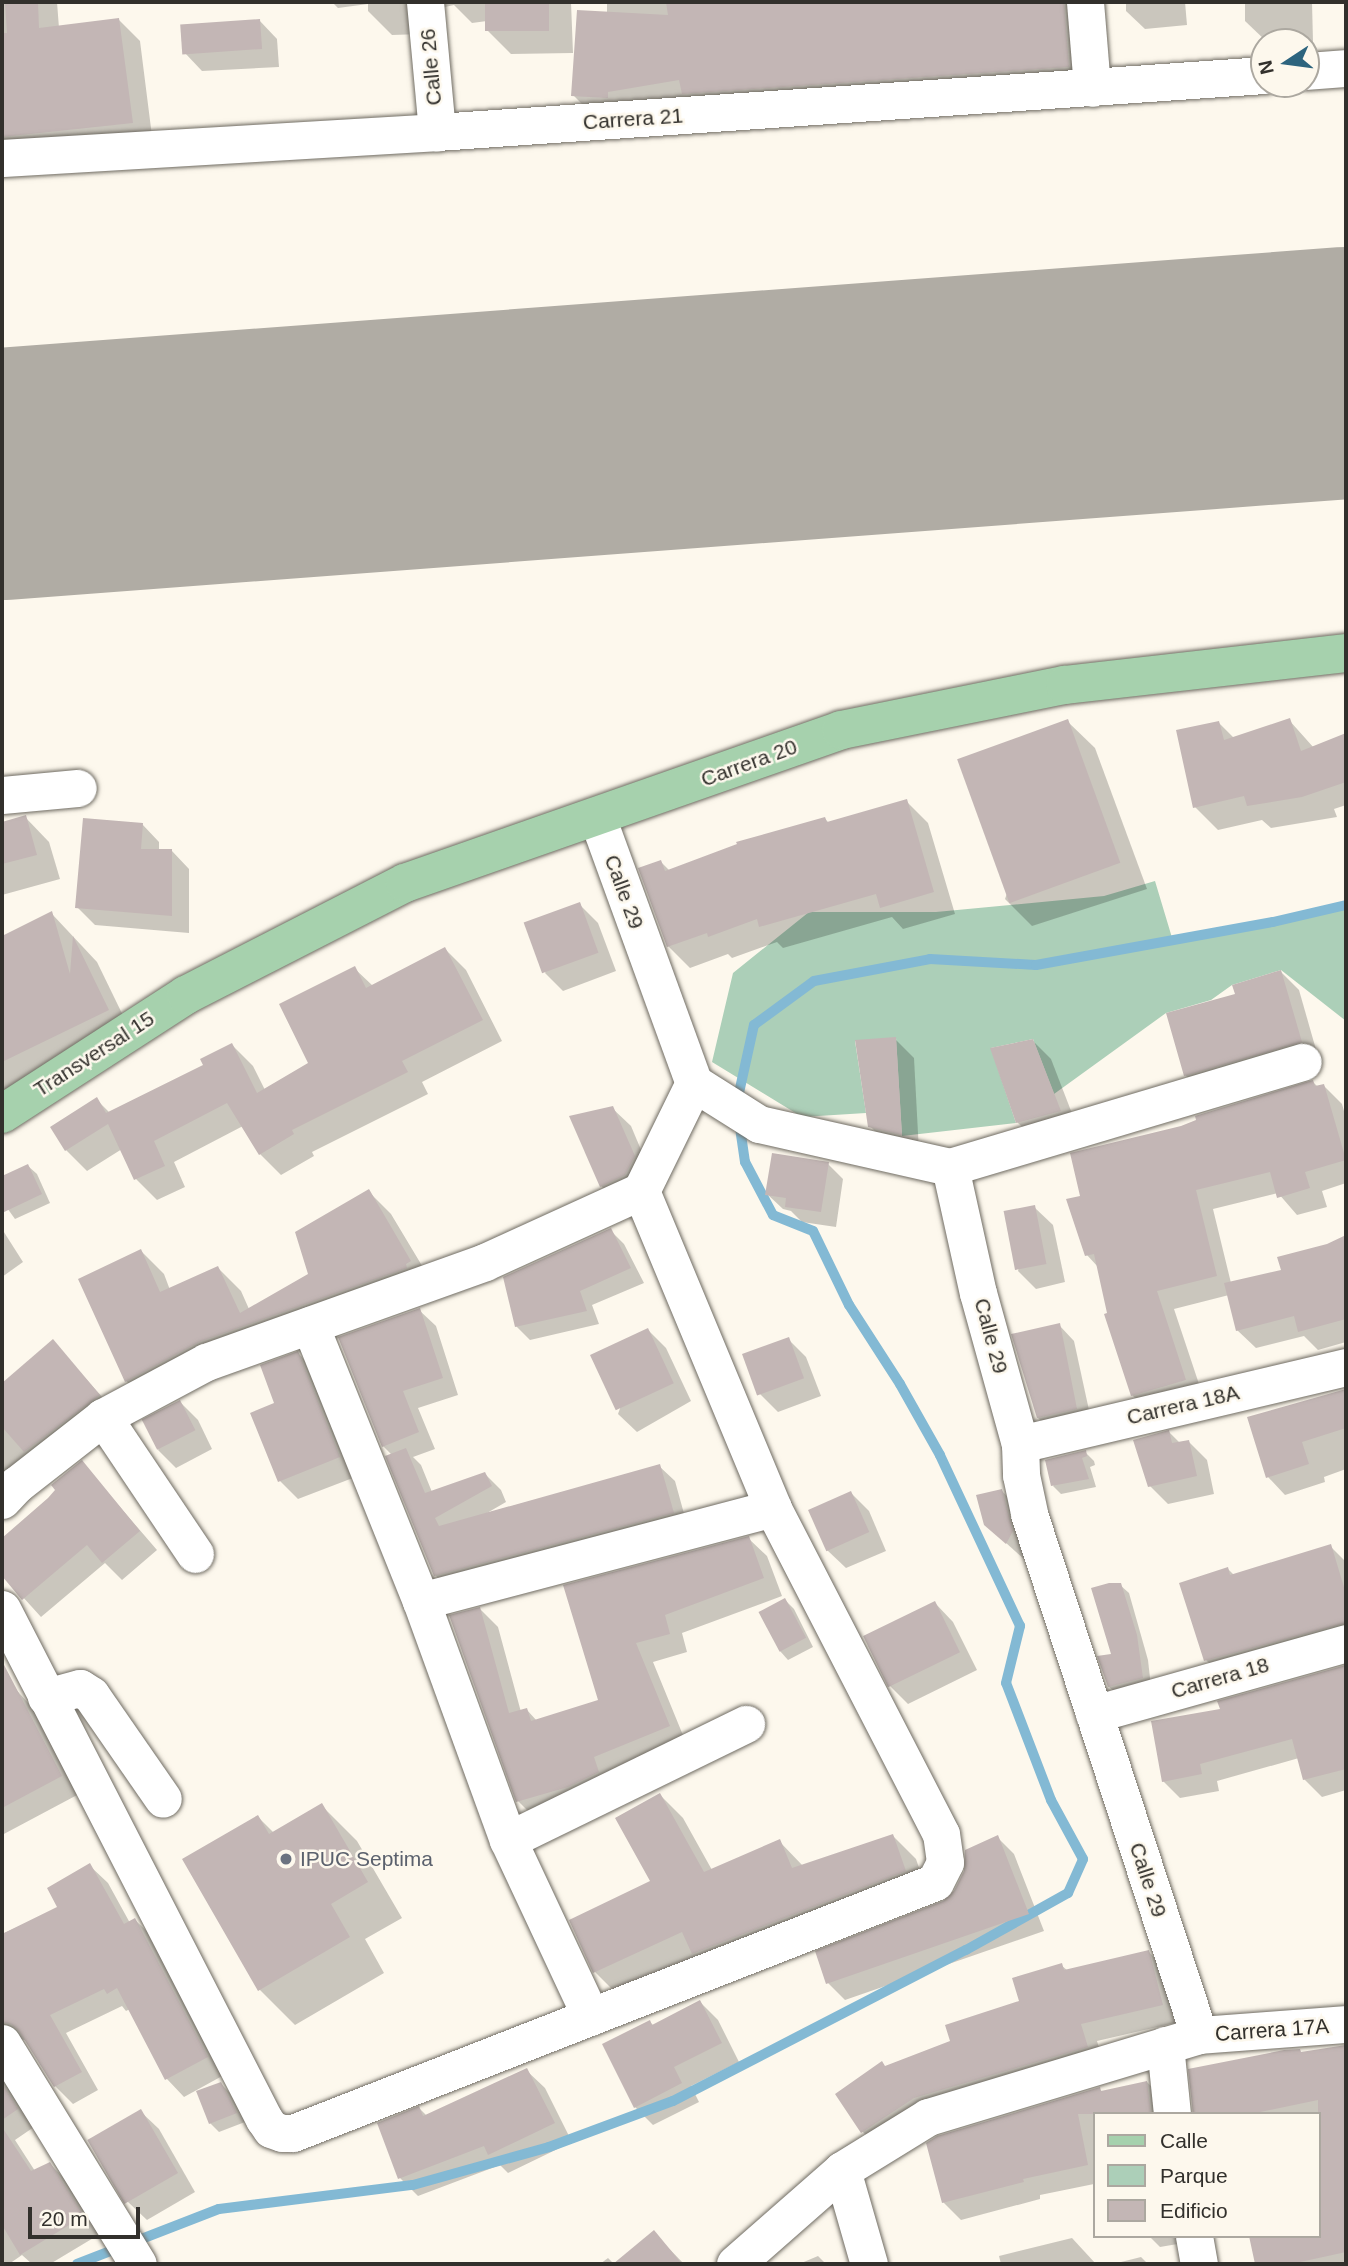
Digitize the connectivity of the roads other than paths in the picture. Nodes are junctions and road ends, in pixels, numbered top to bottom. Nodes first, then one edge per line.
1 (425, 2) edge
2 (1085, 2) edge
3 (1346, 68) edge
4 (1320, 70) edge
5 (1250, 76) edge
6 (1092, 88) junction
7 (437, 132) junction
8 (2, 158) edge
9 (1346, 653) edge
10 (78, 788) dead end
11 (2, 795) edge
12 (597, 817) junction
13 (186, 995) joint
14 (1303, 1062) dead end
15 (694, 1083) junction
16 (2, 1114) edge
17 (950, 1167) junction
18 (641, 1191) junction
19 (310, 1325) junction
20 (1346, 1367) edge
21 (103, 1417) junction
22 (1020, 1444) junction
23 (2, 1500) edge
24 (773, 1508) junction
25 (195, 1554) dead end
26 (421, 1601) junction
27 (2, 1609) edge
28 (1346, 1643) edge
29 (46, 1697) junction
30 (1094, 1714) junction
31 (746, 1724) dead end
32 (163, 1799) dead end
33 (508, 1840) junction
34 (591, 2017) junction
35 (1346, 2024) edge
36 (1182, 2040) junction
37 (2, 2043) edge
38 (1172, 2112) edge
39 (842, 2169) junction
40 (1194, 2238) edge
41 (138, 2264) edge
42 (735, 2264) edge
43 (869, 2264) edge
44 (1199, 2264) edge

1 - 7 street, Calle 26
2 - 6 street
3 - 4 street
5 - 6 street, Carrera 21
6 - 7 street, Carrera 21
7 - 8 street, Carrera 21
9 - 12 main road, Carrera 20
10 - 11 street
12 - 13 main road, Carrera 20
12 - 15 street, Calle 29
13 - 16 main road, Transversal 15
14 - 17 street
15 - 17 street
15 - 18 street
17 - 22 street, Calle 29
18 - 19 street
18 - 24 street
19 - 21 street
19 - 26 street
20 - 22 street, Carrera 18A
21 - 23 street
21 - 25 street
22 - 30 street, Calle 29
24 - 26 street
24 - 34 street
26 - 33 street
27 - 29 street
28 - 30 street, Carrera 18
29 - 32 street
29 - 34 street
30 - 36 street, Calle 29
31 - 33 street
33 - 34 street
35 - 36 street, Carrera 17A
36 - 38 street, Calle 29
36 - 39 street, Carrera 17A
37 - 41 street
39 - 42 street, Carrera 17A
39 - 43 street
40 - 44 street

